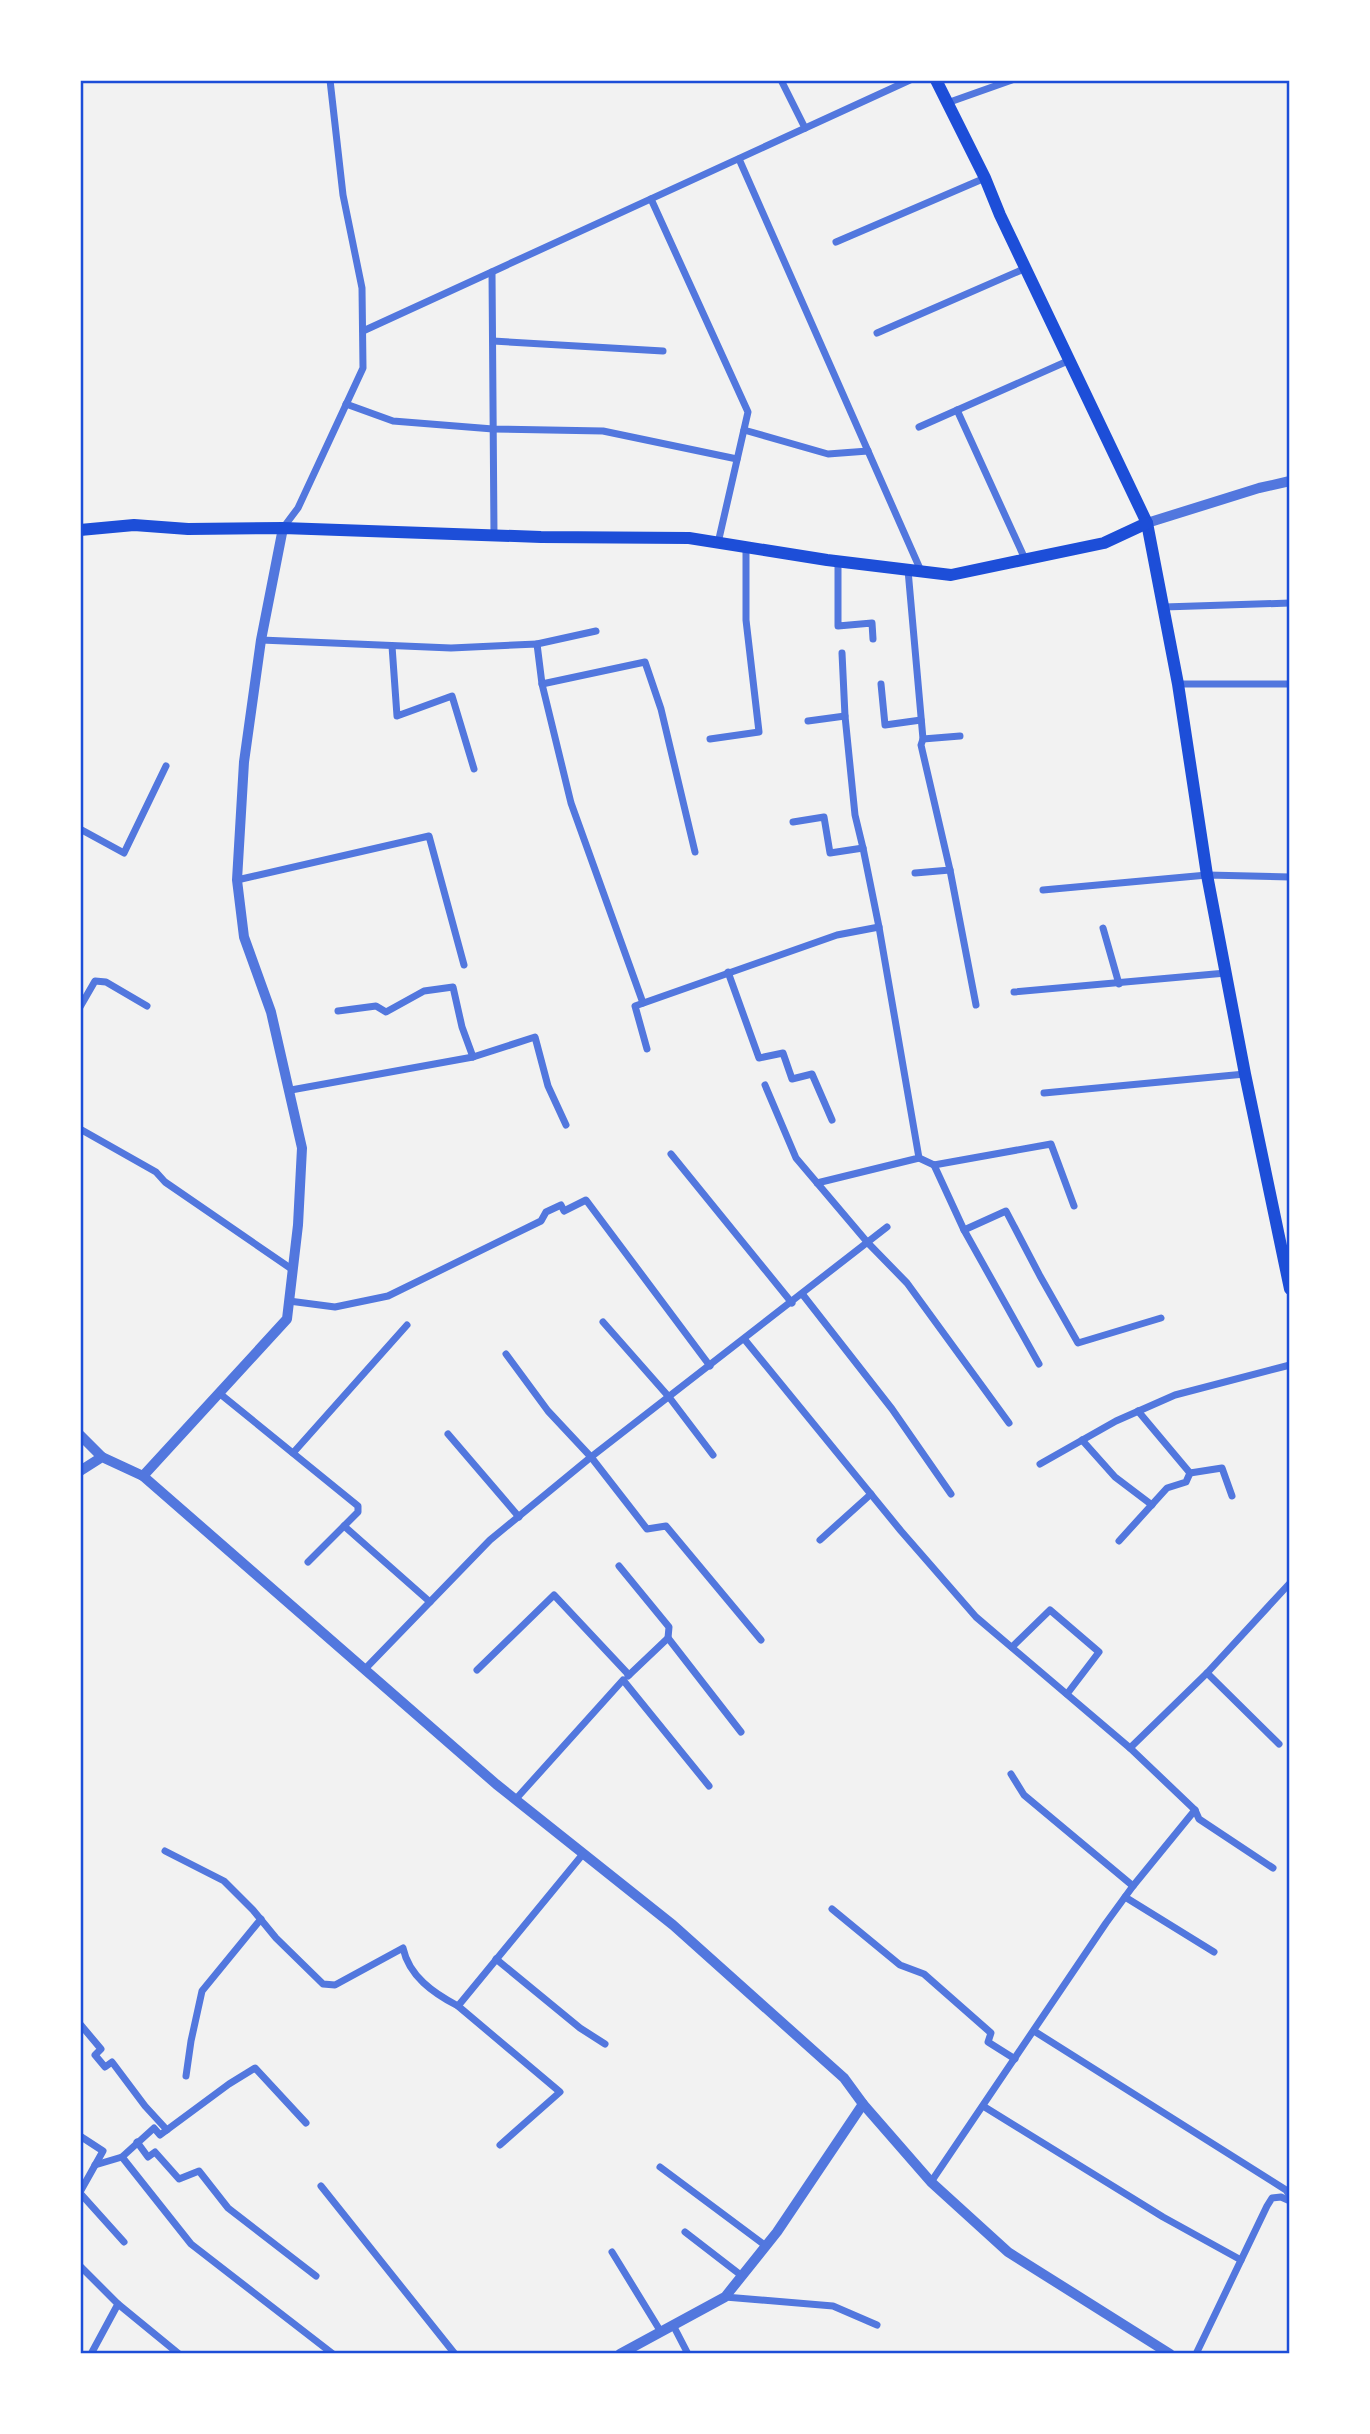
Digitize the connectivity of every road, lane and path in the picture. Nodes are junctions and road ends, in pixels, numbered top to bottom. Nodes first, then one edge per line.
1 (330, 80) edge
2 (781, 80) edge
3 (909, 80) edge
4 (936, 80) edge
5 (1012, 80) edge
6 (947, 103) junction
7 (805, 128) junction
8 (739, 159) junction
9 (985, 178) junction
10 (651, 199) junction
11 (835, 242) dead end
12 (1026, 268) junction
13 (492, 272) junction
14 (363, 331) junction
15 (877, 333) dead end
16 (492, 341) junction
17 (663, 351) dead end
18 (1070, 360) junction
19 (346, 404) junction
20 (957, 410) junction
21 (919, 427) dead end
22 (493, 429) junction
23 (744, 430) junction
24 (868, 451) junction
25 (737, 459) junction
26 (1290, 481) edge
27 (1147, 523) junction
28 (283, 528) junction
29 (80, 530) edge
30 (494, 535) junction
31 (718, 543) junction
32 (746, 547) junction
33 (1025, 559) junction
34 (838, 561) junction
35 (914, 570) junction
36 (1290, 603) edge
37 (1164, 607) junction
38 (596, 631) dead end
39 (873, 639) dead end
40 (261, 640) junction
41 (537, 644) junction
42 (392, 646) junction
43 (842, 653) dead end
44 (542, 684) junction
45 (881, 684) dead end
46 (1178, 684) junction
47 (1290, 684) edge
48 (845, 716) junction
49 (921, 720) junction
50 (808, 721) dead end
51 (960, 736) dead end
52 (710, 739) dead end
53 (923, 739) junction
54 (166, 766) dead end
55 (474, 769) dead end
56 (793, 822) dead end
57 (80, 829) edge
58 (863, 848) junction
59 (695, 852) dead end
60 (950, 870) junction
61 (915, 873) dead end
62 (1207, 875) junction
63 (1290, 877) edge
64 (237, 880) junction
65 (1043, 890) dead end
66 (879, 927) junction
67 (1103, 928) dead end
68 (464, 965) dead end
69 (727, 972) junction
70 (1226, 973) junction
71 (1119, 984) junction
72 (1014, 992) dead end
73 (643, 1003) junction
74 (976, 1005) dead end
75 (147, 1006) dead end
76 (80, 1007) edge
77 (338, 1011) dead end
78 (647, 1049) dead end
79 (473, 1057) junction
80 (1245, 1074) junction
81 (765, 1085) dead end
82 (291, 1090) junction
83 (1044, 1093) dead end
84 (832, 1120) dead end
85 (566, 1125) dead end
86 (80, 1129) edge
87 (671, 1154) dead end
88 (919, 1158) junction
89 (934, 1165) junction
90 (817, 1183) junction
91 (1074, 1206) dead end
92 (887, 1227) dead end
93 (964, 1230) junction
94 (868, 1243) junction
95 (1284, 1243) edge
96 (293, 1270) junction
97 (1290, 1289) edge
98 (803, 1295) junction
99 (289, 1301) junction
100 (792, 1303) junction
101 (1161, 1318) dead end
102 (603, 1322) dead end
103 (407, 1325) dead end
104 (745, 1340) junction
105 (506, 1354) dead end
106 (1039, 1364) dead end
107 (1290, 1365) edge
108 (710, 1366) junction
109 (219, 1393) junction
110 (669, 1397) junction
111 (1138, 1411) junction
112 (1009, 1423) dead end
113 (448, 1434) dead end
114 (80, 1435) edge
115 (1082, 1440) junction
116 (293, 1453) junction
117 (713, 1455) dead end
118 (102, 1457) junction
119 (591, 1457) junction
120 (1040, 1464) dead end
121 (80, 1471) edge
122 (1190, 1474) junction
123 (143, 1476) junction
124 (871, 1494) junction
125 (951, 1494) dead end
126 (1232, 1496) dead end
127 (1152, 1505) junction
128 (519, 1517) junction
129 (344, 1526) junction
130 (820, 1540) dead end
131 (1119, 1541) dead end
132 (308, 1562) dead end
133 (619, 1566) dead end
134 (1290, 1583) edge
135 (430, 1602) junction
136 (668, 1638) junction
137 (761, 1640) dead end
138 (1012, 1647) junction
139 (364, 1670) junction
140 (477, 1670) dead end
141 (1208, 1673) junction
142 (626, 1677) junction
143 (1067, 1694) junction
144 (741, 1732) dead end
145 (1279, 1744) dead end
146 (1130, 1748) junction
147 (1010, 1774) dead end
148 (709, 1786) dead end
149 (515, 1800) junction
150 (1195, 1811) junction
151 (165, 1851) dead end
152 (583, 1854) junction
153 (1273, 1868) dead end
154 (1133, 1886) junction
155 (1125, 1897) junction
156 (832, 1909) dead end
157 (261, 1919) junction
158 (1214, 1952) dead end
159 (496, 1959) junction
160 (458, 2006) junction
161 (80, 2024) edge
162 (1034, 2031) junction
163 (606, 2044) dead end
164 (1015, 2059) junction
165 (186, 2076) dead end
166 (863, 2104) junction
167 (983, 2106) junction
168 (306, 2123) dead end
169 (167, 2130) junction
170 (80, 2136) edge
171 (138, 2142) junction
172 (500, 2145) dead end
173 (122, 2157) junction
174 (95, 2165) junction
175 (660, 2167) dead end
176 (931, 2182) junction
177 (321, 2186) dead end
178 (80, 2193) edge
179 (1290, 2199) edge
180 (685, 2232) dead end
181 (124, 2242) dead end
182 (765, 2246) junction
183 (612, 2252) dead end
184 (1241, 2260) junction
185 (80, 2266) edge
186 (742, 2276) junction
187 (316, 2277) dead end
188 (725, 2297) junction
189 (118, 2304) junction
190 (673, 2325) junction
191 (877, 2325) dead end
192 (661, 2332) junction
193 (91, 2354) edge
194 (179, 2354) edge
195 (333, 2354) edge
196 (455, 2354) edge
197 (620, 2354) edge
198 (688, 2354) edge
199 (1170, 2354) edge
200 (1196, 2354) edge

1 - 14 street
2 - 7 street
3 - 7 street
4 - 6 main road
5 - 6 street
6 - 9 main road
7 - 8 street
8 - 10 street
8 - 24 street
9 - 11 street
9 - 12 main road
10 - 13 street
10 - 23 street
12 - 15 street
12 - 18 main road
13 - 14 street
13 - 16 street
14 - 19 street
16 - 17 street
16 - 22 street
18 - 20 street
18 - 27 main road
19 - 22 street
19 - 28 street
20 - 21 street
20 - 33 street
22 - 25 street
22 - 30 street
23 - 24 street
23 - 25 street
24 - 35 street
25 - 31 street
26 - 27 street
27 - 33 main road
27 - 37 main road
28 - 29 main road
28 - 30 main road
28 - 40 street
30 - 31 main road
31 - 32 main road
32 - 34 main road
32 - 52 street
33 - 35 main road
34 - 35 main road
34 - 39 street
35 - 49 street
36 - 37 street
37 - 46 main road
38 - 41 street
40 - 42 street
40 - 64 street
41 - 42 street
41 - 44 street
42 - 55 street
43 - 48 street
44 - 59 street
44 - 73 street
45 - 49 street
46 - 47 street
46 - 62 main road
48 - 50 street
48 - 58 street
49 - 53 street
51 - 53 street
53 - 60 street
54 - 57 street
56 - 58 street
58 - 66 street
60 - 61 street
60 - 74 street
62 - 63 street
62 - 65 street
62 - 70 main road
64 - 68 street
64 - 82 street
66 - 69 street
66 - 88 street
67 - 71 street
69 - 73 street
69 - 84 street
70 - 71 street
70 - 80 main road
71 - 72 street
73 - 78 street
75 - 76 street
77 - 79 street
79 - 82 street
79 - 85 street
80 - 83 street
80 - 95 main road
81 - 90 street
82 - 96 street
86 - 96 street
87 - 100 street
88 - 89 street
88 - 90 street
89 - 91 street
89 - 93 street
90 - 94 street
92 - 94 street
93 - 101 street
93 - 106 street
94 - 98 street
94 - 112 street
95 - 97 main road
96 - 99 street
98 - 100 street
98 - 125 street
99 - 108 street
99 - 109 street
100 - 104 street
102 - 110 street
103 - 116 street
104 - 108 street
104 - 124 street
105 - 119 street
107 - 111 street
108 - 110 street
109 - 116 street
109 - 123 street
110 - 117 street
110 - 119 street
111 - 115 street
111 - 122 street
113 - 128 street
114 - 118 street
115 - 120 street
115 - 127 street
116 - 129 street
118 - 121 street
118 - 123 street
119 - 128 street
119 - 137 street
122 - 126 street
122 - 127 street
123 - 139 street
124 - 130 street
124 - 138 street
127 - 131 street
128 - 135 street
129 - 132 street
129 - 135 street
133 - 136 street
134 - 141 street
135 - 139 street
136 - 142 street
136 - 144 street
138 - 143 street
138 - 143 street
139 - 149 street
140 - 142 street
141 - 145 street
141 - 146 street
142 - 148 street
142 - 149 street
143 - 146 street
146 - 150 street
147 - 154 street
149 - 152 street
150 - 153 street
150 - 154 street
151 - 157 street
152 - 159 street
152 - 166 street
154 - 155 street
155 - 158 street
155 - 162 street
156 - 164 street
157 - 160 street
157 - 165 street
159 - 160 street
159 - 163 street
160 - 172 street
161 - 169 street
162 - 164 street
162 - 179 street
164 - 167 street
166 - 176 street
166 - 182 street
167 - 176 street
167 - 184 street
168 - 169 street
169 - 171 street
170 - 174 street
171 - 173 street
171 - 187 street
173 - 174 street
173 - 195 street
174 - 178 street
175 - 182 street
176 - 199 street
177 - 196 street
178 - 181 street
179 - 184 street
180 - 186 street
182 - 186 street
183 - 192 street
184 - 200 street
185 - 189 street
186 - 188 street
188 - 190 street
188 - 191 street
189 - 193 street
189 - 194 street
190 - 192 street
190 - 198 street
192 - 197 street

